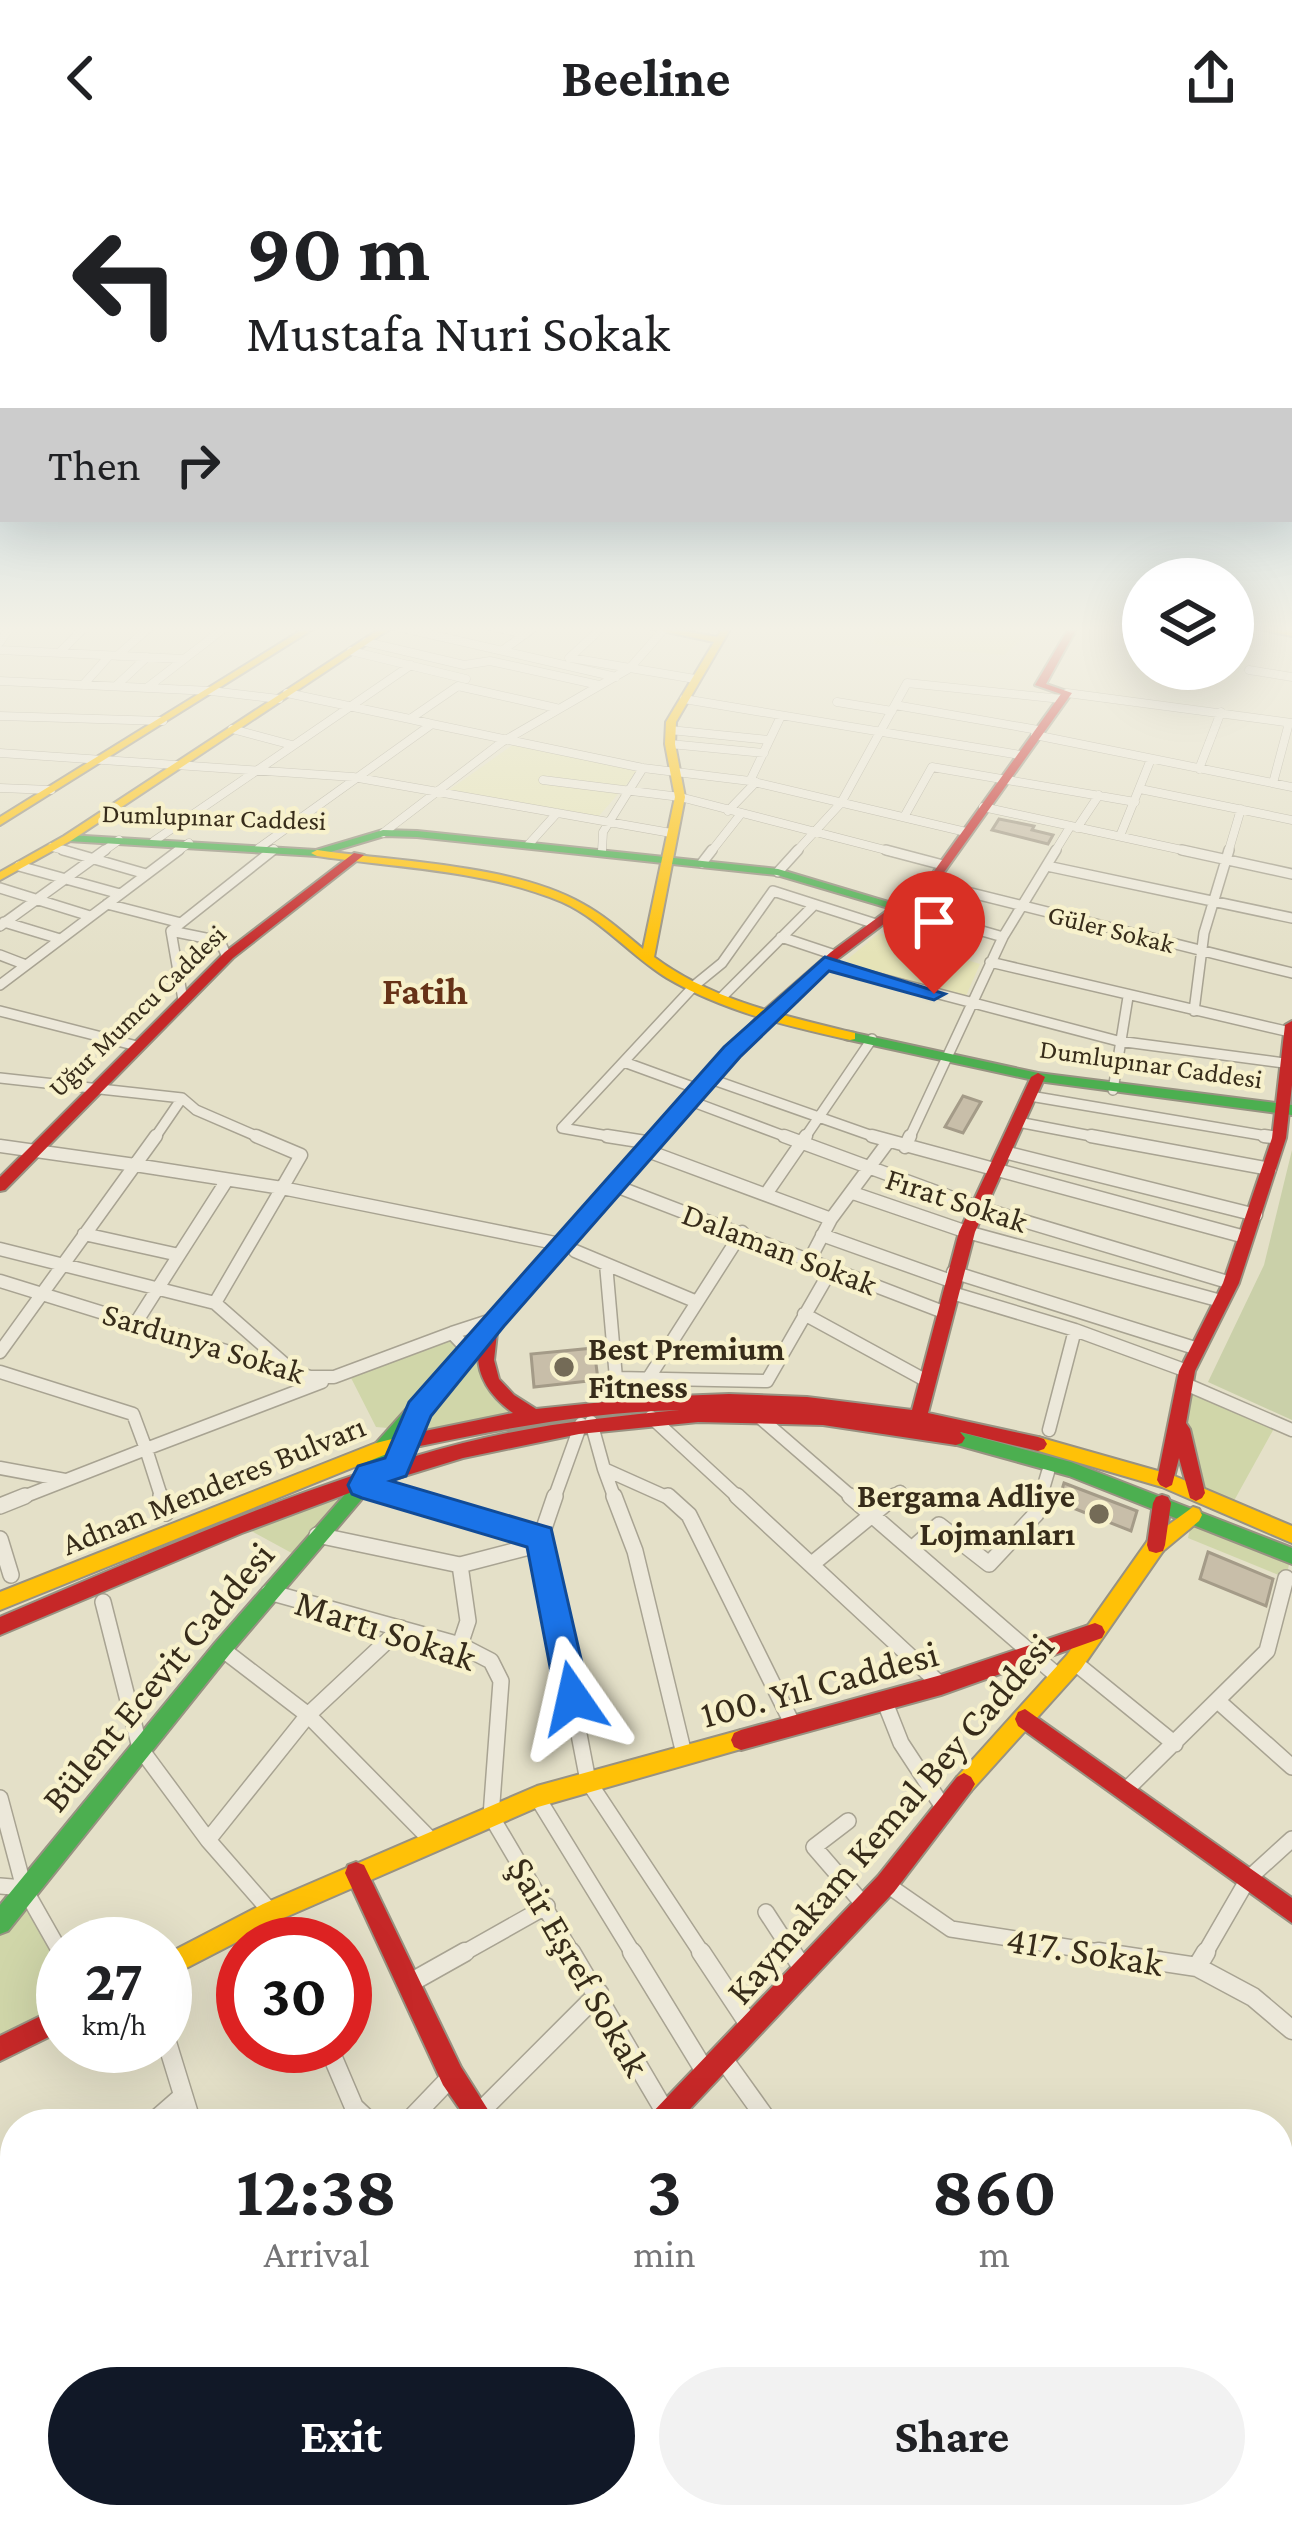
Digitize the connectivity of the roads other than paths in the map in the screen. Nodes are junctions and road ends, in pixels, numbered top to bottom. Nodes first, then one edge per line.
1 (138, 737) edge
2 (220, 737) edge
3 (259, 737) edge
4 (306, 737) edge
5 (413, 737) edge
6 (482, 737) edge
7 (511, 737) edge
8 (670, 737) junction
9 (770, 737) edge
10 (878, 737) edge
11 (904, 737) edge
12 (969, 737) edge
13 (1033, 737) edge
14 (1056, 737) edge
15 (1211, 737) edge
16 (1287, 737) edge
17 (768, 740) junction
18 (502, 742) junction
19 (292, 746) junction
20 (964, 746) junction
21 (0, 753) edge
22 (764, 753) junction
23 (1020, 755) junction
24 (105, 758) junction
25 (1151, 759) junction
26 (1280, 759) junction
27 (1292, 761) edge
28 (177, 766) junction
29 (643, 768) junction
30 (1199, 769) junction
31 (262, 770) junction
32 (678, 772) junction
33 (1006, 776) junction
34 (353, 777) junction
35 (543, 780) dead end
36 (753, 781) junction
37 (1274, 783) junction
38 (1292, 787) edge
39 (0, 788) edge
40 (1140, 789) junction
41 (51, 790) junction
42 (628, 790) junction
43 (435, 792) junction
44 (1099, 795) junction
45 (680, 797) junction
46 (1135, 802) junction
47 (841, 803) junction
48 (983, 807) junction
49 (1241, 809) junction
50 (728, 811) junction
51 (557, 813) junction
52 (740, 814) junction
53 (904, 817) junction
54 (1292, 820) edge
55 (0, 822) edge
56 (609, 822) junction
57 (1073, 828) junction
58 (966, 832) junction
59 (671, 833) junction
60 (813, 833) junction
61 (380, 835) junction
62 (1120, 836) junction
63 (119, 840) junction
64 (154, 841) junction
65 (60, 843) junction
66 (189, 843) junction
67 (529, 844) junction
68 (267, 848) junction
69 (602, 851) junction
70 (317, 853) junction
71 (356, 856) junction
72 (666, 858) junction
73 (91, 859) junction
74 (1226, 861) junction
75 (702, 863) junction
76 (944, 865) junction
77 (1047, 866) junction
78 (8, 871) edge
79 (774, 872) junction
80 (146, 874) junction
81 (1292, 874) edge
82 (64, 879) junction
83 (931, 883) junction
84 (0, 888) edge
85 (773, 891) junction
86 (120, 894) junction
87 (36, 900) junction
88 (1212, 901) junction
89 (107, 904) junction
90 (814, 905) junction
91 (899, 907) junction
92 (1022, 907) junction
93 (90, 916) junction
94 (1292, 918) edge
95 (2, 923) edge
96 (181, 923) junction
97 (876, 924) junction
98 (171, 932) junction
99 (1003, 937) junction
100 (781, 938) junction
101 (60, 939) junction
102 (1202, 951) junction
103 (0, 955) edge
104 (227, 957) junction
105 (648, 957) junction
106 (830, 959) junction
107 (990, 962) junction
108 (26, 965) junction
109 (1292, 973) edge
110 (0, 985) edge
111 (695, 986) junction
112 (722, 997) junction
113 (1128, 997) junction
114 (184, 1000) junction
115 (971, 1004) junction
116 (0, 1011) edge
117 (1194, 1011) junction
118 (765, 1017) junction
119 (1291, 1029) edge
120 (872, 1039) junction
121 (1118, 1041) junction
122 (136, 1046) junction
123 (949, 1058) junction
124 (624, 1063) junction
125 (1284, 1063) junction
126 (1038, 1077) junction
127 (0, 1078) edge
128 (98, 1085) junction
129 (698, 1089) junction
130 (1113, 1090) junction
131 (1030, 1096) junction
132 (182, 1098) junction
133 (1286, 1110) edge
134 (819, 1117) junction
135 (1018, 1122) junction
136 (1279, 1138) junction
137 (889, 1142) junction
138 (801, 1143) junction
139 (0, 1146) edge
140 (648, 1146) junction
141 (905, 1148) junction
142 (34, 1150) junction
143 (1004, 1152) junction
144 (135, 1165) junction
145 (1270, 1169) junction
146 (870, 1171) junction
147 (996, 1171) junction
148 (227, 1180) junction
149 (613, 1185) junction
150 (0, 1186) edge
151 (282, 1188) junction
152 (853, 1192) junction
153 (766, 1194) junction
154 (977, 1207) junction
155 (1256, 1215) junction
156 (831, 1220) junction
157 (742, 1232) junction
158 (967, 1232) junction
159 (85, 1234) junction
160 (823, 1235) junction
161 (1246, 1237) junction
162 (567, 1248) junction
163 (0, 1249) edge
164 (179, 1255) junction
165 (809, 1259) junction
166 (63, 1264) junction
167 (606, 1264) junction
168 (832, 1268) junction
169 (0, 1280) edge
170 (952, 1282) junction
171 (1231, 1282) junction
172 (158, 1289) junction
173 (43, 1293) junction
174 (1221, 1301) junction
175 (697, 1302) junction
176 (215, 1303) junction
177 (946, 1313) junction
178 (804, 1314) junction
179 (495, 1319) junction
180 (137, 1321) junction
181 (1075, 1330) junction
182 (452, 1333) junction
183 (1198, 1348) junction
184 (469, 1351) junction
185 (0, 1352) edge
186 (0, 1372) edge
187 (295, 1373) junction
188 (334, 1377) junction
189 (1185, 1377) junction
190 (648, 1379) junction
191 (926, 1380) junction
192 (419, 1410) junction
193 (756, 1414) junction
194 (531, 1415) junction
195 (650, 1416) junction
196 (919, 1416) junction
197 (1180, 1422) junction
198 (586, 1423) junction
199 (1049, 1430) dead end
200 (1292, 1430) edge
201 (404, 1442) junction
202 (382, 1448) junction
203 (146, 1449) junction
204 (395, 1467) junction
205 (0, 1468) edge
206 (604, 1468) junction
207 (1048, 1472) dead end
208 (66, 1480) junction
209 (1166, 1480) junction
210 (365, 1481) junction
211 (901, 1492) dead end
212 (1196, 1493) junction
213 (1162, 1504) junction
214 (0, 1506) edge
215 (166, 1513) dead end
216 (876, 1515) junction
217 (1193, 1515) junction
218 (317, 1535) junction
219 (1292, 1535) edge
220 (0, 1539) edge
221 (541, 1541) junction
222 (1156, 1545) junction
223 (913, 1548) junction
224 (1292, 1556) edge
225 (812, 1564) junction
226 (460, 1565) junction
227 (11, 1575) dead end
228 (1286, 1578) dead end
229 (269, 1592) junction
230 (0, 1601) edge
231 (103, 1602) dead end
232 (1287, 1611) edge
233 (0, 1626) edge
234 (401, 1628) junction
235 (1095, 1632) junction
236 (460, 1645) junction
237 (222, 1649) junction
238 (1033, 1656) junction
239 (1074, 1662) junction
240 (1060, 1678) junction
241 (941, 1685) junction
242 (884, 1700) junction
243 (1219, 1702) junction
244 (308, 1714) junction
245 (1025, 1719) junction
246 (794, 1727) junction
247 (1174, 1744) junction
248 (140, 1748) junction
249 (684, 1754) junction
250 (1292, 1767) edge
251 (588, 1781) junction
252 (1125, 1791) junction
253 (537, 1796) junction
254 (0, 1798) edge
255 (943, 1807) junction
256 (491, 1816) junction
257 (848, 1820) dead end
258 (1292, 1839) edge
259 (208, 1840) junction
260 (431, 1840) junction
261 (356, 1874) junction
262 (1248, 1879) junction
263 (886, 1884) junction
264 (0, 1886) edge
265 (24, 1888) junction
266 (547, 1906) junction
267 (866, 1907) junction
268 (271, 1912) junction
269 (766, 1912) dead end
270 (1292, 1912) edge
271 (40, 1917) edge
272 (273, 1917) edge
273 (0, 1923) edge
274 (192, 1953) edge
275 (1197, 1967) junction
276 (805, 1971) junction
277 (408, 1984) junction
278 (599, 1993) junction
279 (750, 2026) junction
280 (1292, 2030) edge
281 (36, 2031) edge
282 (0, 2049) edge
283 (722, 2057) junction
284 (176, 2073) edge
285 (340, 2073) edge
286 (706, 2073) junction
287 (452, 2076) junction
288 (183, 2096) junction
289 (168, 2109) edge
290 (187, 2109) edge
291 (356, 2109) edge
292 (420, 2109) edge
293 (475, 2109) edge
294 (491, 2109) edge
295 (657, 2109) edge
296 (673, 2109) edge
297 (759, 2109) edge

1 - 24 main road
2 - 28 main road
3 - 19 street
4 - 19 street
5 - 34 street
6 - 18 street
7 - 18 street
8 - 17 street
8 - 22 street
8 - 32 main road
9 - 17 street
10 - 47 street
11 - 20 street
12 - 20 street
13 - 23 main road
14 - 25 street
15 - 30 street
16 - 26 street
17 - 22 street
18 - 29 street
18 - 43 street
19 - 31 street
20 - 23 street
21 - 24 street
22 - 36 street
23 - 33 main road
24 - 28 street
24 - 41 main road
25 - 30 street
25 - 40 street
26 - 27 street
26 - 37 street
28 - 31 street
28 - 65 main road
29 - 32 street
29 - 42 street
30 - 37 street
31 - 34 street
31 - 64 street
32 - 36 street
32 - 45 main road
33 - 44 street
33 - 48 main road
33 - 53 street
34 - 43 street
34 - 68 street
35 - 42 street
36 - 47 street
36 - 50 street
37 - 38 street
39 - 41 street
40 - 46 street
40 - 49 street
41 - 55 main road
42 - 45 street
42 - 56 street
43 - 51 street
43 - 61 street
44 - 46 street
44 - 57 street
45 - 50 street
45 - 59 main road
46 - 62 street
47 - 53 street
47 - 60 street
48 - 57 street
48 - 58 main road
49 - 54 street
49 - 74 street
50 - 52 street
51 - 56 street
51 - 67 street
52 - 60 street
52 - 75 street
53 - 58 street
56 - 59 street
56 - 69 street
57 - 62 street
57 - 77 street
58 - 76 main road
59 - 72 main road
60 - 76 street
60 - 79 street
61 - 67 main road, Dumlupınar Caddesi
61 - 70 main road, Dumlupınar Caddesi
61 - 71 main road, Uğur Mumcu Caddesi
62 - 74 street
63 - 64 main road, Dumlupınar Caddesi
63 - 65 main road, Dumlupınar Caddesi
63 - 73 street
64 - 66 main road, Dumlupınar Caddesi
65 - 73 street
65 - 78 main road
66 - 68 main road, Dumlupınar Caddesi
66 - 80 street
67 - 69 main road, Dumlupınar Caddesi
68 - 70 main road, Dumlupınar Caddesi
68 - 96 street
69 - 72 main road, Dumlupınar Caddesi
70 - 71 main road, Dumlupınar Caddesi
71 - 104 main road, Uğur Mumcu Caddesi
71 - 105 main road, Dumlupınar Caddesi
72 - 75 main road, Dumlupınar Caddesi
72 - 105 main road
73 - 80 street
73 - 82 street
74 - 81 street
74 - 88 street
75 - 79 main road, Dumlupınar Caddesi
76 - 83 main road
77 - 88 street
77 - 92 street
78 - 82 street
79 - 85 street
79 - 91 main road, Dumlupınar Caddesi
80 - 86 street
82 - 86 street
82 - 87 street
83 - 91 main road
83 - 92 street, Güler Sokak
84 - 87 street
85 - 90 street
85 - 111 street
86 - 89 street
87 - 93 street
87 - 95 street
88 - 94 street
88 - 102 street
89 - 93 street
89 - 96 street
90 - 97 street
90 - 100 street
91 - 97 main road
91 - 99 street
92 - 99 street
92 - 102 street, Güler Sokak
93 - 101 street
95 - 101 street
96 - 98 street
97 - 106 main road
98 - 104 street
98 - 114 street
99 - 107 street
100 - 106 street
100 - 112 street
101 - 108 street
102 - 109 street, Güler Sokak
102 - 117 street
103 - 108 street
104 - 114 main road, Uğur Mumcu Caddesi
105 - 111 main road, Dumlupınar Caddesi
106 - 115 street
106 - 118 main road
107 - 113 street
107 - 115 street
108 - 110 street
111 - 112 main road, Dumlupınar Caddesi
111 - 124 street
112 - 118 main road, Dumlupınar Caddesi
113 - 117 street
113 - 121 street
114 - 122 main road, Uğur Mumcu Caddesi
115 - 121 street
115 - 123 street
116 - 122 street
117 - 119 street
118 - 120 main road, Dumlupınar Caddesi
118 - 129 main road
119 - 125 main road
120 - 123 main road, Dumlupınar Caddesi
120 - 134 street
121 - 125 street
121 - 130 street
122 - 128 main road, Uğur Mumcu Caddesi
123 - 126 main road, Dumlupınar Caddesi
123 - 141 street
124 - 129 street
124 - 140 street
125 - 133 main road
126 - 130 main road, Dumlupınar Caddesi
126 - 131 main road
127 - 128 street
128 - 132 street
128 - 142 main road, Uğur Mumcu Caddesi
129 - 134 street
129 - 138 street, Fırat Sokak
129 - 140 main road
130 - 133 main road, Dumlupınar Caddesi
131 - 135 main road
131 - 136 street
132 - 144 street
132 - 151 street
133 - 136 main road
134 - 137 street
134 - 138 street
135 - 143 main road
135 - 145 street
136 - 145 main road
137 - 141 street
137 - 146 street
138 - 146 street, Fırat Sokak
138 - 153 street
139 - 142 street
140 - 149 main road
140 - 153 street
141 - 147 street
142 - 144 street
142 - 150 main road, Uğur Mumcu Caddesi
143 - 147 main road
143 - 155 street
144 - 148 street
144 - 159 street
145 - 155 main road
146 - 152 street
146 - 154 street, Fırat Sokak
147 - 154 main road
147 - 161 street
148 - 151 street
148 - 164 street
149 - 157 street, Dalaman Sokak
149 - 162 main road
151 - 162 street
151 - 176 street
152 - 156 street
152 - 158 street
153 - 156 street
154 - 158 main road
154 - 171 street, Fırat Sokak
155 - 161 main road
156 - 160 street
157 - 165 street, Dalaman Sokak
157 - 175 street
158 - 170 main road
158 - 174 street
159 - 164 street
159 - 166 street
160 - 165 street
160 - 170 street
161 - 171 main road
162 - 167 street
162 - 179 main road
163 - 166 street
164 - 172 street
165 - 168 street, Dalaman Sokak
166 - 172 street
166 - 173 street
167 - 175 street
167 - 190 street
168 - 177 street, Dalaman Sokak
168 - 178 street
169 - 173 street, Sardunya Sokak
170 - 177 main road
170 - 181 street
170 - 183 street
171 - 174 main road
172 - 176 street
172 - 180 street
173 - 180 street, Sardunya Sokak
173 - 185 street
174 - 183 main road
175 - 190 street
176 - 187 street
177 - 191 main road
178 - 190 street
178 - 191 street
179 - 182 street, Sardunya Sokak
179 - 184 main road
179 - 194 main road
180 - 187 street, Sardunya Sokak
181 - 189 street
181 - 199 street
182 - 184 street
182 - 188 street, Sardunya Sokak
183 - 189 main road
184 - 192 main road
186 - 203 street
187 - 188 street, Sardunya Sokak
188 - 203 street
189 - 197 main road
189 - 200 street
191 - 196 main road
192 - 201 main road
192 - 202 main road
193 - 195 main road, Adnan Menderes Bulvarı
193 - 213 main road, Adnan Menderes Bulvarı
193 - 216 street
194 - 196 main road, Adnan Menderes Bulvarı
194 - 201 main road, Adnan Menderes Bulvarı
195 - 198 main road, Adnan Menderes Bulvarı
195 - 225 street
196 - 209 main road, Adnan Menderes Bulvarı
197 - 209 main road, Kaymakam Kemal Bey Caddesi
197 - 212 main road
198 - 204 main road, Adnan Menderes Bulvarı
198 - 206 street
198 - 221 street
201 - 202 main road, Adnan Menderes Bulvarı
201 - 204 main road
202 - 210 main road
202 - 230 main road, Adnan Menderes Bulvarı
203 - 208 street
203 - 215 street
204 - 210 main road, Adnan Menderes Bulvarı
205 - 208 street
206 - 246 street
206 - 249 street
207 - 223 street
208 - 214 street
209 - 212 main road, Adnan Menderes Bulvarı
209 - 213 main road, Kaymakam Kemal Bey Caddesi
210 - 218 main road, Bülent Ecevit Caddesi
210 - 221 street
210 - 233 main road, Adnan Menderes Bulvarı
211 - 216 street
212 - 217 main road
212 - 219 main road, Adnan Menderes Bulvarı
213 - 217 main road, Adnan Menderes Bulvarı
213 - 222 main road, Kaymakam Kemal Bey Caddesi
216 - 223 street
216 - 225 street
217 - 222 main road, Kaymakam Kemal Bey Caddesi
217 - 224 main road, Adnan Menderes Bulvarı
218 - 226 street
218 - 229 main road, Bülent Ecevit Caddesi
220 - 227 street
221 - 226 street
221 - 251 street
222 - 235 main road, Kaymakam Kemal Bey Caddesi
223 - 238 street
225 - 241 street
226 - 236 street
228 - 232 street
229 - 234 street, Martı Sokak
229 - 237 main road, Bülent Ecevit Caddesi
231 - 248 street
232 - 243 street
234 - 236 street, Martı Sokak
234 - 244 street
235 - 238 main road, 100. Yıl Caddesi
235 - 239 main road, Kaymakam Kemal Bey Caddesi
236 - 256 street, Martı Sokak
237 - 244 street
237 - 248 main road, Bülent Ecevit Caddesi
238 - 240 street
238 - 241 main road, 100. Yıl Caddesi
239 - 240 main road, Kaymakam Kemal Bey Caddesi
239 - 247 street
240 - 245 main road, Kaymakam Kemal Bey Caddesi
241 - 242 main road, 100. Yıl Caddesi
242 - 246 main road, 100. Yıl Caddesi
242 - 255 street
243 - 247 street
243 - 250 street
244 - 259 street
244 - 260 street
245 - 252 main road
245 - 255 main road, Kaymakam Kemal Bey Caddesi
246 - 249 main road, 100. Yıl Caddesi
247 - 252 street
248 - 259 street
248 - 265 main road, Bülent Ecevit Caddesi
249 - 251 main road, 100. Yıl Caddesi
251 - 253 main road, 100. Yıl Caddesi
251 - 279 street
252 - 262 main road
253 - 256 main road, 100. Yıl Caddesi
253 - 286 street
254 - 265 street
255 - 263 main road, Kaymakam Kemal Bey Caddesi
256 - 260 main road, 100. Yıl Caddesi
256 - 266 street, Şair Eşref Sokak
257 - 267 street
258 - 262 street, 417. Sokak
259 - 268 street
260 - 261 main road, 100. Yıl Caddesi
261 - 268 main road, 100. Yıl Caddesi
261 - 277 main road
262 - 270 main road
262 - 275 street, 417. Sokak
263 - 267 main road, Kaymakam Kemal Bey Caddesi
263 - 275 street, 417. Sokak
264 - 265 street
265 - 271 street
265 - 273 main road, Bülent Ecevit Caddesi
266 - 277 street
266 - 278 street, Şair Eşref Sokak
267 - 276 main road, Kaymakam Kemal Bey Caddesi
268 - 272 street
268 - 274 main road, 100. Yıl Caddesi
269 - 276 street
275 - 280 street
276 - 279 main road, Kaymakam Kemal Bey Caddesi
277 - 287 main road
278 - 294 street
278 - 295 street, Şair Eşref Sokak
279 - 283 main road, Kaymakam Kemal Bey Caddesi
281 - 282 main road
283 - 286 main road, Kaymakam Kemal Bey Caddesi
283 - 297 street
284 - 288 street
285 - 291 street
286 - 296 main road, Kaymakam Kemal Bey Caddesi
287 - 292 street
287 - 293 main road
288 - 289 street
288 - 290 street

